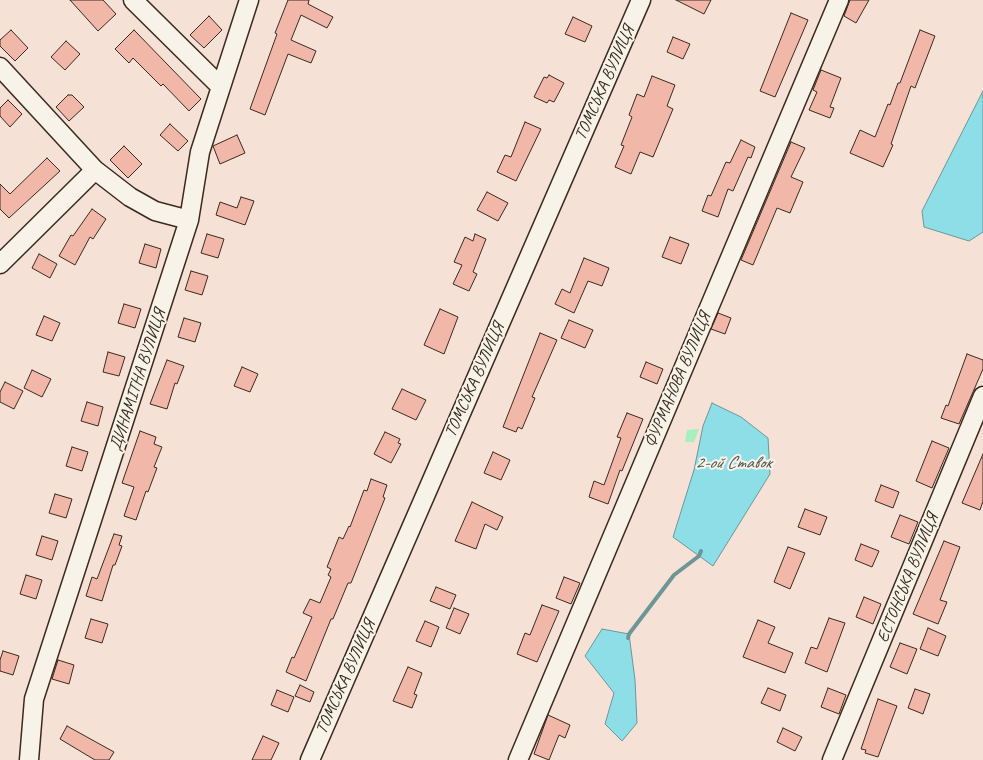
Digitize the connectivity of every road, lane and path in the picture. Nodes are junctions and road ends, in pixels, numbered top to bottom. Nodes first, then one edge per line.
1 (133, 0) edge
2 (249, 0) edge
3 (641, 0) edge
4 (838, 0) edge
5 (1, 71) edge
6 (221, 87) junction
7 (96, 170) junction
8 (189, 220) junction
9 (0, 264) edge
10 (983, 396) edge
11 (29, 760) edge
12 (310, 760) edge
13 (518, 760) edge
14 (832, 760) edge

1 - 6 street
2 - 6 street, ДИНАМІТНА ВУЛИЦЯ
3 - 12 street, ТОМСЬКА ВУЛИЦЯ
4 - 13 street, ФУРМАНОВА ВУЛИЦЯ
5 - 7 street
6 - 8 street, ДИНАМІТНА ВУЛИЦЯ
7 - 8 street
7 - 9 street
8 - 11 street, ДИНАМІТНА ВУЛИЦЯ
10 - 14 street, ЕСТОНСЬКА ВУЛИЦЯ

